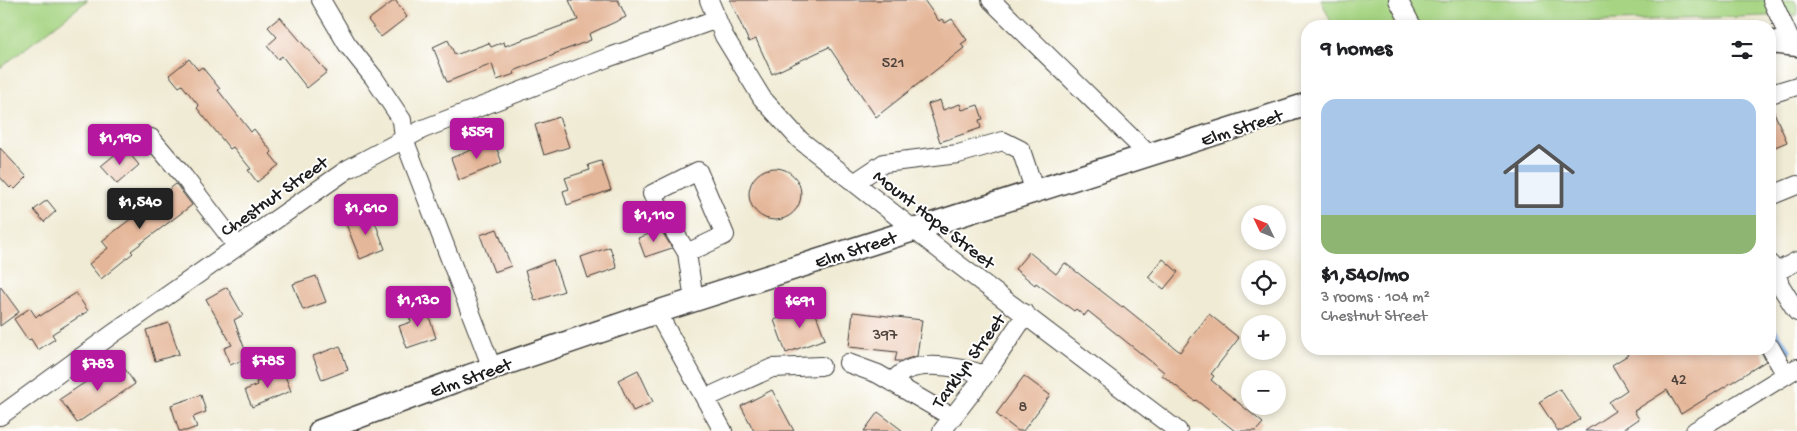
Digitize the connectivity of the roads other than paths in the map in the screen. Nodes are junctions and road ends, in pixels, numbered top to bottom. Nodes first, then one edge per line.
1 (321, 0) edge
2 (709, 0) edge
3 (991, 0) edge
4 (1398, 0) edge
5 (1772, 0) edge
6 (717, 19) junction
7 (1409, 20) edge
8 (1786, 44) edge
9 (1797, 86) edge
10 (1776, 91) edge
11 (1301, 110) edge
12 (135, 136) dead end
13 (404, 138) junction
14 (1149, 156) junction
15 (854, 183) junction
16 (1797, 185) edge
17 (1035, 192) junction
18 (1776, 194) edge
19 (914, 229) junction
20 (236, 246) junction
21 (687, 253) junction
22 (1797, 261) edge
23 (1776, 267) edge
24 (1776, 275) edge
25 (694, 300) junction
26 (658, 312) junction
27 (1797, 312) edge
28 (1026, 314) junction
29 (1776, 354) edge
30 (848, 363) dead end
31 (821, 366) dead end
32 (492, 368) junction
33 (1792, 372) edge
34 (985, 375) junction
35 (892, 382) junction
36 (706, 398) junction
37 (0, 416) edge
38 (947, 424) edge
39 (320, 431) edge
40 (723, 431) edge
41 (1178, 431) edge
42 (1695, 431) edge

1 - 13 street
2 - 6 street, Mount Hope Street
3 - 14 street
4 - 7 street
5 - 8 street
6 - 13 street, Chestnut Street
6 - 15 street, Mount Hope Street
9 - 10 street
11 - 14 main road, Elm Street
12 - 20 street
13 - 20 street, Chestnut Street
13 - 32 street
14 - 17 main road, Elm Street
15 - 17 street
15 - 19 street, Mount Hope Street
16 - 18 street
17 - 19 main road, Elm Street
19 - 25 main road, Elm Street
19 - 28 street, Mount Hope Street
20 - 37 street, Chestnut Street
21 - 21 street
21 - 25 street
22 - 23 street
24 - 27 street
25 - 26 main road, Elm Street
26 - 32 main road, Elm Street
26 - 36 street
28 - 34 street, Tarklyn Street
28 - 41 street, Mount Hope Street
29 - 33 street
30 - 35 street
31 - 36 street
32 - 39 main road, Elm Street
33 - 42 street
34 - 35 street
34 - 38 street, Tarklyn Street
35 - 38 street
36 - 40 street

